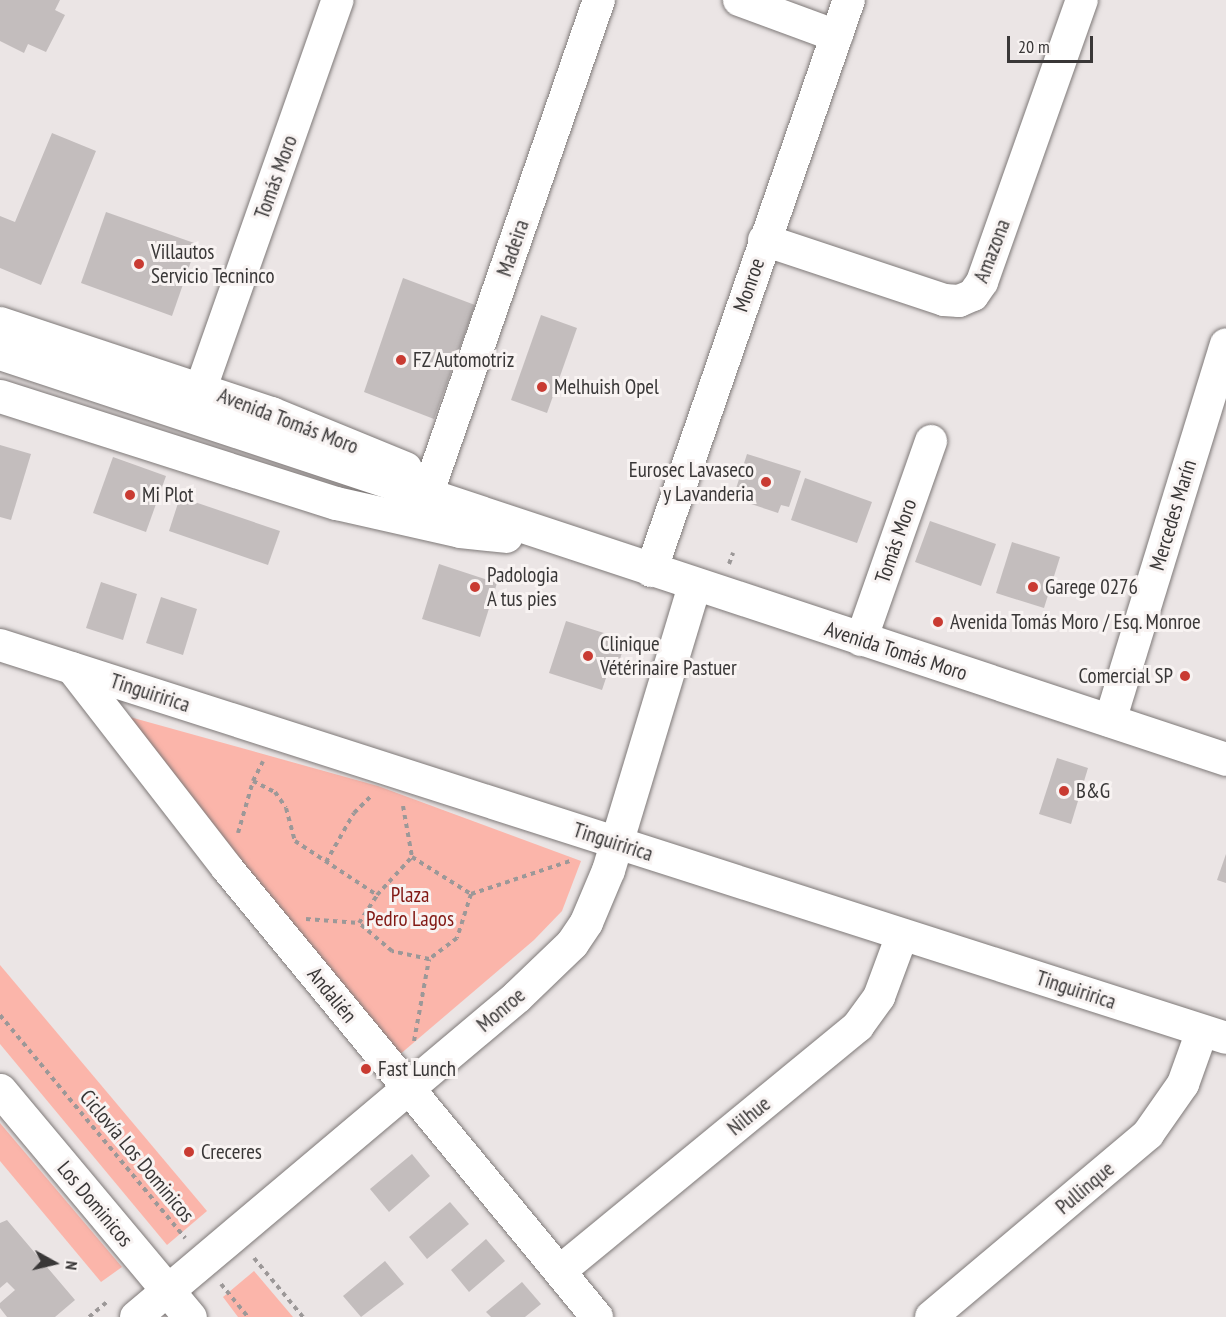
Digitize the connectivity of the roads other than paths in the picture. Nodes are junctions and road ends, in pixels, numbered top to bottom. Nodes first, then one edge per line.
1 (338, 0) edge
2 (599, 0) edge
3 (739, 0) edge
4 (849, 0) edge
5 (1082, 0) edge
6 (837, 36) junction
7 (764, 240) junction
8 (0, 323) edge
9 (1226, 344) edge
10 (0, 353) edge
11 (201, 388) junction
12 (0, 396) edge
13 (931, 441) dead end
14 (429, 488) junction
15 (567, 542) junction
16 (651, 571) junction
17 (694, 585) junction
18 (861, 640) junction
19 (0, 645) edge
20 (72, 668) junction
21 (1110, 721) junction
22 (1226, 759) edge
23 (614, 842) junction
24 (902, 934) junction
25 (1214, 1034) edge
26 (408, 1087) junction
27 (0, 1090) edge
28 (560, 1271) junction
29 (168, 1290) junction
30 (135, 1317) edge
31 (190, 1317) edge
32 (597, 1317) edge
33 (931, 1317) edge

1 - 11 street, Tomás Moro
2 - 14 street, Madeira
3 - 6 street
4 - 6 street, Monroe
5 - 7 street, Amazona
6 - 7 street, Monroe
7 - 16 street, Monroe
8 - 11 main road, Avenida Tomás Moro
9 - 21 street, Mercedes Marín
10 - 14 main road, Avenida Tomás Moro
11 - 14 main road, Avenida Tomás Moro
12 - 15 main road, Avenida Tomás Moro
13 - 18 street, Tomás Moro
14 - 15 main road, Avenida Tomás Moro
15 - 16 main road, Avenida Tomás Moro
16 - 17 main road, Avenida Tomás Moro
17 - 18 main road, Avenida Tomás Moro
17 - 23 main road, Monroe
18 - 21 main road, Avenida Tomás Moro
19 - 20 street, Tinguiririca
20 - 23 street, Tinguiririca
20 - 26 street, Andalién
21 - 22 main road, Avenida Tomás Moro
23 - 24 street, Tinguiririca
23 - 26 main road, Monroe
24 - 25 street, Tinguiririca
24 - 28 street, Nilhue
25 - 33 street, Pullinque
26 - 28 street, Andalién
26 - 29 main road, Monroe
27 - 29 main road, Los Dominicos
28 - 32 street, Andalién
29 - 30 street, Monroe
29 - 31 main road, Los Dominicos

